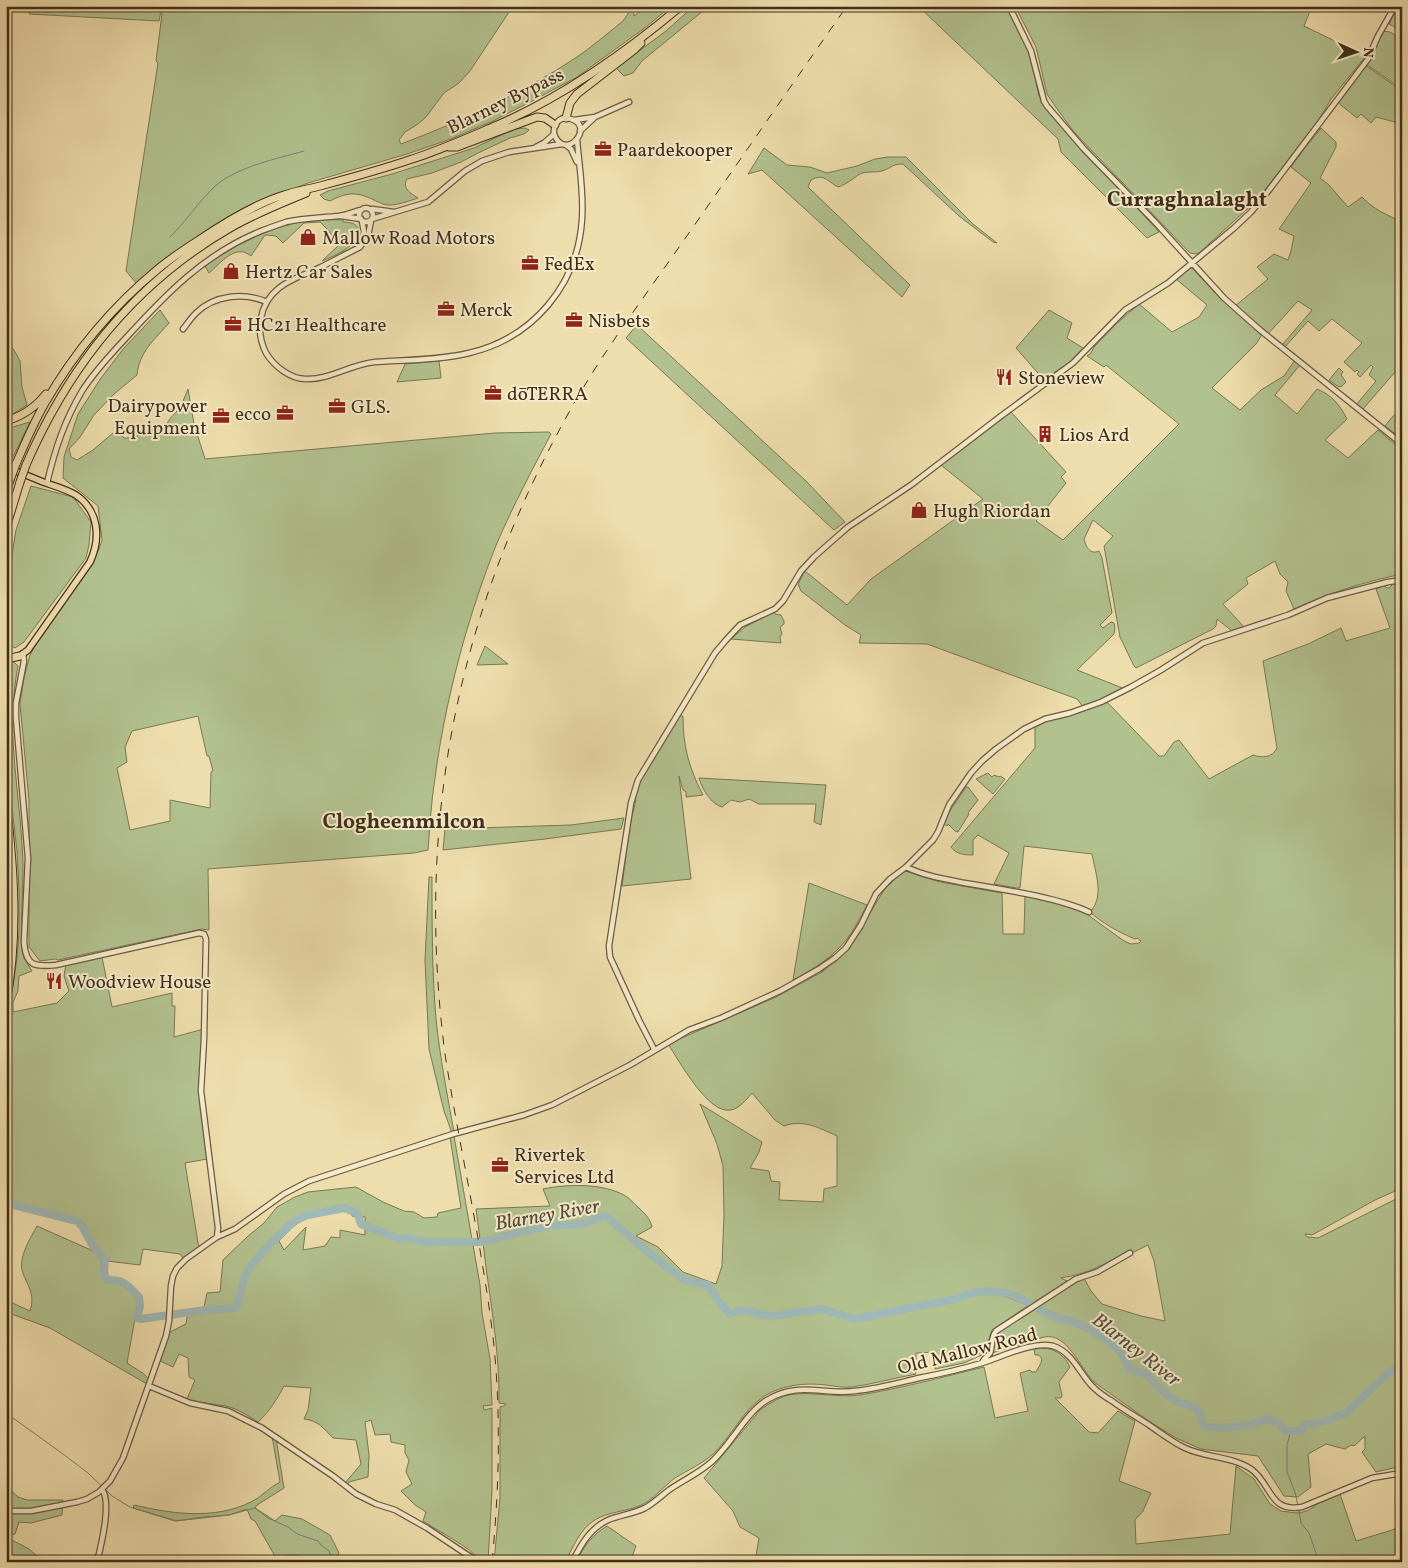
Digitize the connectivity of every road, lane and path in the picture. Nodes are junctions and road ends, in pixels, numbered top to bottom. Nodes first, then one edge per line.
1 (681, 6) edge
2 (1009, 6) edge
3 (1396, 6) edge
4 (663, 22) junction
5 (629, 102) dead end
6 (595, 117) junction
7 (566, 118) junction
8 (574, 120) junction
9 (555, 125) junction
10 (580, 131) junction
11 (554, 134) junction
12 (577, 139) junction
13 (564, 144) junction
14 (446, 146) junction
15 (528, 149) junction
16 (580, 168) junction
17 (323, 185) junction
18 (371, 209) junction
19 (361, 210) junction
20 (395, 212) junction
21 (340, 215) junction
22 (362, 220) junction
23 (372, 220) junction
24 (358, 248) junction
25 (1192, 263) junction
26 (267, 302) junction
27 (183, 329) dead end
28 (80, 350) junction
29 (6, 421) edge
30 (1402, 444) edge
31 (6, 467) edge
32 (46, 483) junction
33 (6, 492) edge
34 (6, 528) edge
35 (1402, 580) edge
36 (6, 654) edge
37 (21, 654) junction
38 (6, 660) edge
39 (6, 801) edge
40 (906, 867) junction
41 (1089, 912) dead end
42 (6, 1003) edge
43 (654, 1049) junction
44 (217, 1237) junction
45 (1130, 1253) dead end
46 (982, 1363) junction
47 (149, 1386) junction
48 (1402, 1473) edge
49 (104, 1488) junction
50 (6, 1511) edge
51 (97, 1562) edge
52 (478, 1562) edge
53 (572, 1562) edge

1 - 4 highway, Blarney Bypass
2 - 25 street
3 - 25 street
4 - 7 highway
4 - 14 highway, Blarney Bypass
5 - 6 street
6 - 8 street
6 - 10 street
7 - 8 street
7 - 9 street
8 - 10 street
9 - 11 street
9 - 14 highway
10 - 12 street
11 - 13 street
11 - 15 street
12 - 13 street
12 - 16 street
13 - 15 street
13 - 16 street
14 - 17 highway, Blarney Bypass
15 - 20 street
16 - 26 street
17 - 28 highway, Blarney Bypass
17 - 34 highway, Blarney Bypass, bridge
18 - 19 street
18 - 20 street
18 - 23 street
19 - 21 street
19 - 22 street
20 - 23 street
21 - 22 street
21 - 32 street
22 - 23 street
22 - 24 street
23 - 24 street
24 - 26 street
25 - 30 street
25 - 43 street
26 - 27 street
28 - 29 highway
28 - 33 highway, Blarney Bypass, bridge
31 - 32 main road
32 - 37 main road
35 - 40 street
36 - 37 highway
37 - 38 highway
37 - 44 street
39 - 42 highway
40 - 41 street
40 - 43 street
43 - 44 street
44 - 47 street
45 - 46 street
46 - 48 street, Old Mallow Road
46 - 53 street, Old Mallow Road
47 - 49 street
47 - 52 street
49 - 50 street
49 - 51 street

